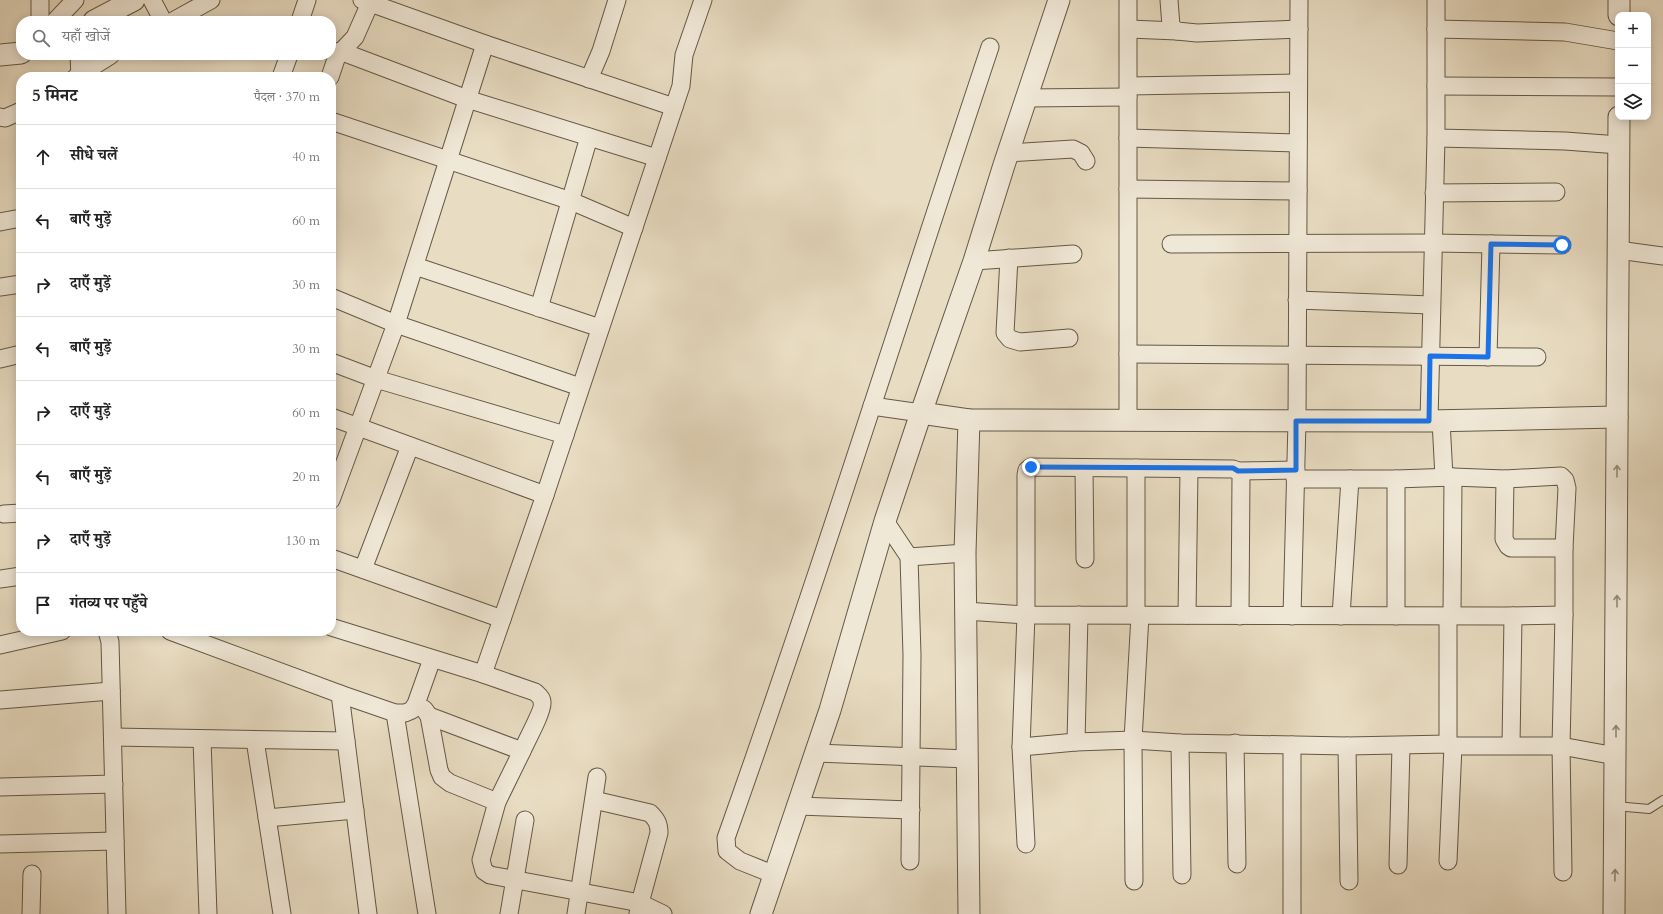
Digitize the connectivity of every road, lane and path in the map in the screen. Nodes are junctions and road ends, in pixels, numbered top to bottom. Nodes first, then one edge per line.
1 (40, 0) edge
2 (75, 0) edge
3 (134, 0) edge
4 (152, 0) edge
5 (211, 0) edge
6 (308, 0) edge
7 (617, 0) edge
8 (703, 0) edge
9 (1059, 0) edge
10 (1128, 0) edge
11 (1169, 0) edge
12 (1299, 0) edge
13 (1436, 0) edge
14 (1620, 0) edge
15 (366, 1) edge
16 (1619, 12) edge
17 (40, 16) edge
18 (60, 16) edge
19 (104, 16) edge
20 (160, 16) edge
21 (182, 16) edge
22 (302, 16) edge
23 (1128, 29) junction
24 (1299, 29) junction
25 (1436, 29) junction
26 (1177, 31) junction
27 (1615, 40) edge
28 (485, 44) junction
29 (990, 47) dead end
30 (16, 53) edge
31 (336, 54) edge
32 (0, 55) edge
33 (79, 60) edge
34 (103, 60) edge
35 (287, 60) edge
36 (334, 60) edge
37 (78, 72) edge
38 (84, 72) edge
39 (283, 72) edge
40 (331, 72) edge
41 (589, 79) junction
42 (1298, 83) junction
43 (1436, 86) junction
44 (1615, 87) edge
45 (1129, 91) junction
46 (1026, 98) junction
47 (467, 99) junction
48 (674, 107) junction
49 (16, 113) edge
50 (0, 117) edge
51 (1619, 120) edge
52 (336, 123) edge
53 (589, 137) junction
54 (1128, 138) junction
55 (1436, 138) junction
56 (1298, 143) junction
57 (1619, 145) junction
58 (1008, 153) junction
59 (657, 158) junction
60 (448, 160) junction
61 (1086, 161) dead end
62 (1128, 189) junction
63 (1298, 191) junction
64 (1556, 192) dead end
65 (1434, 193) junction
66 (571, 201) junction
67 (16, 219) edge
68 (0, 222) edge
69 (634, 228) junction
70 (1433, 243) junction
71 (1171, 244) dead end
72 (1297, 244) junction
73 (1491, 244) junction
74 (1562, 245) dead end
75 (1618, 250) junction
76 (1073, 254) dead end
77 (1663, 256) edge
78 (1009, 258) junction
79 (974, 261) junction
80 (415, 266) junction
81 (16, 285) edge
82 (0, 288) edge
83 (336, 299) edge
84 (1297, 300) junction
85 (1431, 305) junction
86 (539, 308) junction
87 (396, 324) junction
88 (600, 328) junction
89 (1069, 338) dead end
90 (1128, 354) junction
91 (16, 355) edge
92 (1297, 356) junction
93 (1430, 356) junction
94 (1488, 357) junction
95 (1537, 357) dead end
96 (0, 359) edge
97 (336, 364) edge
98 (376, 379) junction
99 (580, 387) junction
100 (872, 406) junction
101 (921, 413) junction
102 (1617, 417) junction
103 (336, 419) edge
104 (969, 420) junction
105 (1128, 420) junction
106 (1296, 421) junction
107 (1435, 421) junction
108 (358, 427) junction
109 (565, 435) junction
110 (410, 446) junction
111 (1084, 468) junction
112 (1136, 468) junction
113 (1189, 469) junction
114 (1238, 471) junction
115 (1295, 475) junction
116 (1448, 477) junction
117 (1505, 478) junction
118 (1350, 479) junction
119 (1396, 479) junction
120 (336, 486) edge
121 (546, 495) junction
122 (16, 513) edge
123 (4, 514) dead end
124 (885, 521) junction
125 (1564, 548) junction
126 (965, 553) junction
127 (909, 557) junction
128 (1086, 559) dead end
129 (336, 560) edge
130 (362, 569) junction
131 (16, 577) edge
132 (0, 579) edge
133 (965, 610) junction
134 (1026, 615) junction
135 (1079, 615) junction
136 (1138, 615) junction
137 (1187, 615) junction
138 (1564, 615) junction
139 (1240, 616) junction
140 (1292, 616) junction
141 (1341, 616) junction
142 (1396, 616) junction
143 (1450, 616) junction
144 (1513, 616) junction
145 (502, 619) junction
146 (336, 629) edge
147 (40, 636) edge
148 (108, 636) edge
149 (183, 636) edge
150 (0, 645) edge
151 (432, 659) junction
152 (483, 674) junction
153 (112, 691) junction
154 (340, 694) junction
155 (0, 700) edge
156 (416, 704) junction
157 (395, 713) junction
158 (429, 716) junction
159 (113, 737) junction
160 (202, 739) junction
161 (255, 740) junction
162 (1133, 740) junction
163 (346, 741) junction
164 (1076, 742) junction
165 (1180, 743) junction
166 (1235, 743) junction
167 (1292, 745) junction
168 (1450, 745) junction
169 (1511, 745) junction
170 (1347, 746) junction
171 (1401, 746) junction
172 (1561, 746) junction
173 (1021, 747) junction
174 (522, 751) junction
175 (816, 753) junction
176 (911, 756) junction
177 (1616, 756) junction
178 (968, 758) junction
179 (597, 777) dead end
180 (114, 784) junction
181 (0, 787) edge
182 (594, 800) junction
183 (1663, 800) edge
184 (497, 802) junction
185 (798, 806) junction
186 (1615, 806) junction
187 (354, 810) junction
188 (911, 810) junction
189 (267, 818) junction
190 (525, 820) dead end
191 (115, 841) junction
192 (0, 844) edge
193 (1026, 844) dead end
194 (910, 861) dead end
195 (1448, 861) dead end
196 (1237, 864) dead end
197 (1398, 865) dead end
198 (1563, 872) dead end
199 (32, 874) dead end
200 (774, 875) junction
201 (1182, 875) dead end
202 (515, 878) junction
203 (1134, 881) dead end
204 (1349, 881) dead end
205 (580, 891) junction
206 (639, 909) edge
207 (31, 914) edge
208 (117, 914) edge
209 (208, 914) edge
210 (282, 914) edge
211 (368, 914) edge
212 (427, 914) edge
213 (508, 914) edge
214 (576, 914) edge
215 (663, 914) edge
216 (762, 914) edge
217 (969, 914) edge
218 (1292, 914) edge
219 (1614, 914) edge

1 - 17 street
2 - 18 street
3 - 19 street
4 - 20 street
5 - 21 street
6 - 22 street
7 - 41 street
8 - 48 street
9 - 46 street
10 - 23 street
11 - 26 street
12 - 24 street
13 - 25 street
14 - 16 street
15 - 28 street
15 - 31 street
23 - 26 street
23 - 45 street
24 - 26 street
24 - 42 street
25 - 27 street
25 - 43 street
28 - 41 street
28 - 47 street
29 - 100 street
30 - 32 street
31 - 47 street
33 - 37 street
34 - 38 street
35 - 39 street
36 - 40 street
41 - 48 street
42 - 45 street
42 - 56 street
43 - 44 street
43 - 55 street
45 - 46 street
45 - 54 street
46 - 58 street
47 - 53 street
47 - 60 street
48 - 59 street
49 - 50 street
51 - 57 street
52 - 60 street
53 - 59 street
53 - 66 street
54 - 56 street
54 - 62 street
55 - 57 street
55 - 65 street
56 - 63 street
57 - 75 street
58 - 61 street
58 - 79 street
59 - 69 street
60 - 66 street
60 - 80 street
62 - 63 street
62 - 90 street
63 - 72 street
64 - 65 street
65 - 70 street
66 - 69 street
66 - 86 street
67 - 68 street
69 - 88 street
70 - 72 street
70 - 73 street
70 - 85 street
71 - 72 street
72 - 84 street
73 - 74 street
73 - 94 street
75 - 77 street
75 - 102 street
76 - 78 street
78 - 79 street
78 - 89 street
79 - 101 street
80 - 86 street
80 - 87 street
81 - 82 street
83 - 87 street
84 - 85 street
84 - 92 street
85 - 93 street
86 - 88 street
87 - 98 street
87 - 99 street
88 - 99 street
90 - 92 street
90 - 105 street
91 - 96 street
92 - 93 street
92 - 106 street
93 - 94 street
93 - 107 street
94 - 95 street
97 - 98 street
98 - 108 street
98 - 109 street
99 - 109 street
100 - 101 street
100 - 200 street
101 - 104 street
101 - 124 street
102 - 107 street
177 -> 102 street
103 - 108 street
104 - 105 street
104 - 126 street
105 - 106 street
106 - 107 street
106 - 115 street
107 - 116 street
108 - 110 street
108 - 120 street
109 - 121 street
110 - 121 street
110 - 130 street
111 - 112 street
111 - 128 street
111 - 134 street
112 - 113 street
112 - 136 street
113 - 114 street
113 - 137 street
114 - 115 street
114 - 139 street
115 - 118 street
115 - 140 street
116 - 117 street
116 - 119 street
116 - 143 street
117 - 125 street
117 - 125 street
118 - 119 street
118 - 141 street
119 - 142 street
121 - 145 street
122 - 123 street
124 - 127 street
124 - 175 street
125 - 138 street
126 - 127 street
126 - 133 street
127 - 176 street
129 - 130 street
130 - 145 street
131 - 132 street
133 - 134 street
133 - 178 street
134 - 135 street
134 - 173 street
135 - 136 street
135 - 164 street
136 - 137 street
136 - 162 street
137 - 139 street
138 - 144 street
138 - 172 street
139 - 140 street
140 - 141 street
141 - 142 street
142 - 143 street
143 - 144 street
143 - 168 street
144 - 169 street
145 - 152 street
146 - 151 street
147 - 150 street
148 - 153 street
149 - 154 street
151 - 152 street
151 - 156 street
152 - 174 street
153 - 155 street
153 - 159 street
154 - 157 street
154 - 163 street
156 - 157 street
156 - 158 street
157 - 212 street
158 - 174 street
158 - 184 street
159 - 160 street
159 - 180 street
160 - 161 street
160 - 209 street
161 - 163 street
161 - 189 street
162 - 164 street
162 - 165 street
162 - 203 street
163 - 187 street
164 - 173 street
165 - 166 street
165 - 201 street
166 - 167 street
166 - 196 street
167 - 170 street
167 - 218 street
168 - 169 street
168 - 171 street
168 - 195 street
169 - 172 street
170 - 171 street
170 - 204 street
171 - 197 street
172 - 177 street
172 - 198 street
173 - 193 street
174 - 184 street
175 - 176 street
175 - 185 street
176 - 178 street
176 - 188 street
177 - 186 street
178 - 217 street
179 - 182 street
180 - 181 street
180 - 191 street
182 - 205 street
182 - 206 street
183 - 186 lane
184 - 202 street
185 - 188 street
185 - 200 street
219 -> 186 street
187 - 189 street
187 - 211 street
188 - 194 street
189 - 210 street
190 - 202 street
191 - 192 street
191 - 208 street
199 - 207 street
200 - 216 street
202 - 205 street
202 - 213 street
205 - 206 street
205 - 214 street
206 - 215 street

